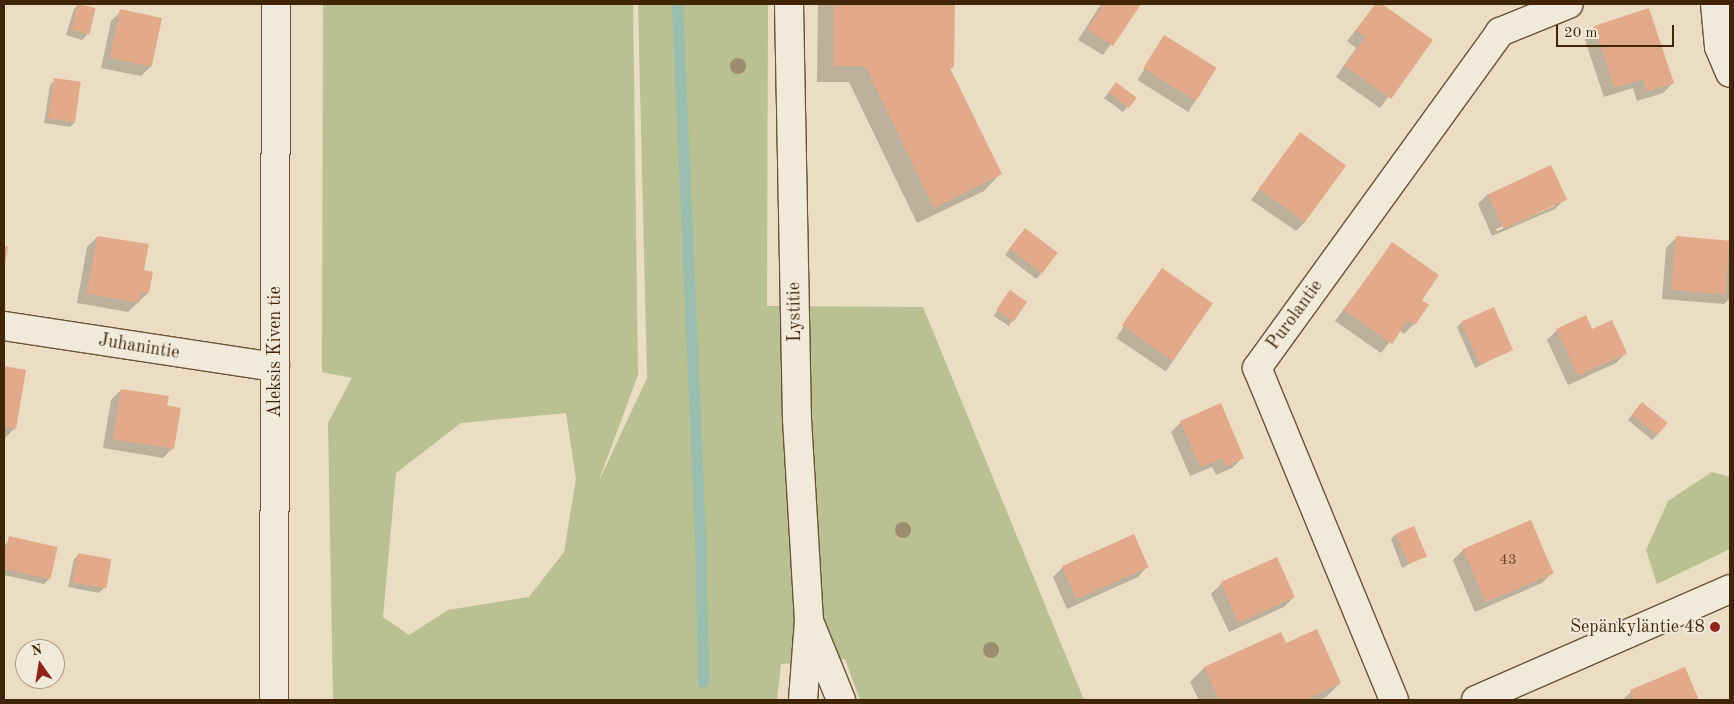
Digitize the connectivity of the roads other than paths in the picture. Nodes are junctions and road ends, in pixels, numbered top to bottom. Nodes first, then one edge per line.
1 (276, 4) edge
2 (789, 4) edge
3 (1569, 4) edge
4 (1715, 4) edge
5 (1730, 73) edge
6 (4, 326) edge
7 (275, 367) junction
8 (1730, 589) edge
9 (809, 620) junction
10 (274, 700) edge
11 (802, 700) edge
12 (841, 700) edge
13 (1394, 700) edge
14 (1476, 700) edge

1 - 7 street, Aleksis Kiven tie
2 - 9 street, Lystitie
3 - 13 street, Purolantie
4 - 5 street
6 - 7 street, Juhanintie
7 - 10 street, Aleksis Kiven tie
8 - 14 street
9 - 11 street, Lystitie
9 - 12 street, Lystitie

